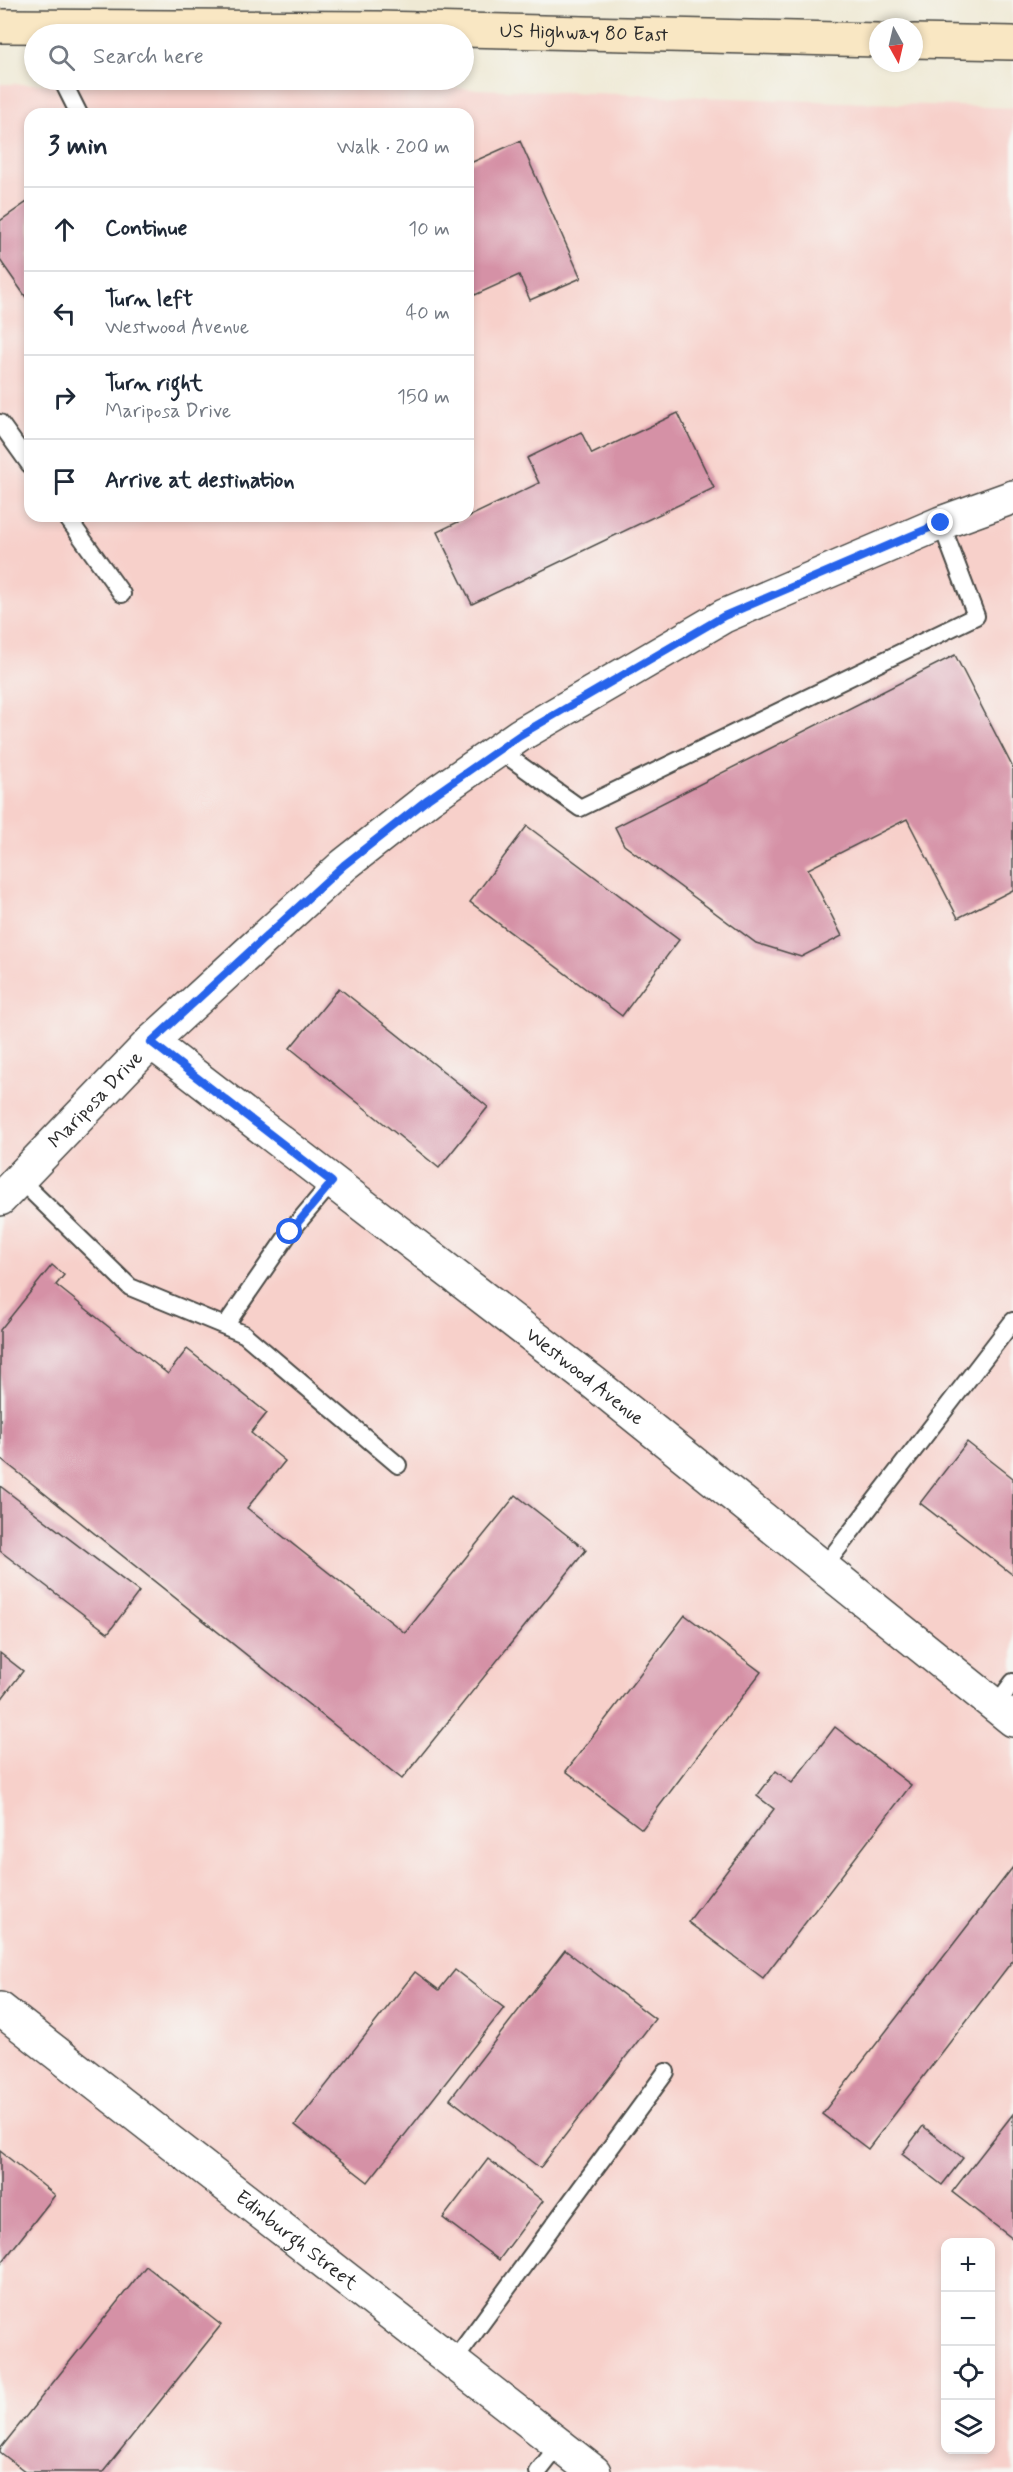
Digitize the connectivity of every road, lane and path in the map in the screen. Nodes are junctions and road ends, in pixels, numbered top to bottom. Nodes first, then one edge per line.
1 (0, 26) edge
2 (24, 29) edge
3 (474, 30) edge
4 (869, 40) edge
5 (923, 41) edge
6 (1013, 43) edge
7 (67, 90) edge
8 (76, 108) edge
9 (0, 423) edge
10 (24, 457) edge
11 (1013, 497) edge
12 (70, 522) edge
13 (941, 523) junction
14 (122, 594) dead end
15 (499, 750) junction
16 (151, 1042) junction
17 (332, 1182) junction
18 (5, 1193) edge
19 (1013, 1321) edge
20 (225, 1326) junction
21 (398, 1465) dead end
22 (823, 1568) junction
23 (1007, 1703) edge
24 (0, 2009) edge
25 (666, 2072) dead end
26 (453, 2362) junction
27 (559, 2445) junction
28 (538, 2472) edge
29 (594, 2472) edge

1 - 2 main road, US Highway 80 East
3 - 4 main road, US Highway 80 East
5 - 6 main road
7 - 8 lane
9 - 10 lane
11 - 13 street, Mariposa Drive
12 - 14 lane
13 - 15 street, Mariposa Drive
13 - 15 lane
15 - 16 street, Mariposa Drive
16 - 17 street, Westwood Avenue
16 - 18 street, Mariposa Drive
17 - 20 lane
17 - 22 street, Westwood Avenue
18 - 20 lane
19 - 22 lane
20 - 21 lane
22 - 23 street, Westwood Avenue
24 - 26 street, Edinburgh Street
25 - 26 lane
26 - 27 street, Edinburgh Street
27 - 28 lane
27 - 29 street, Edinburgh Street

